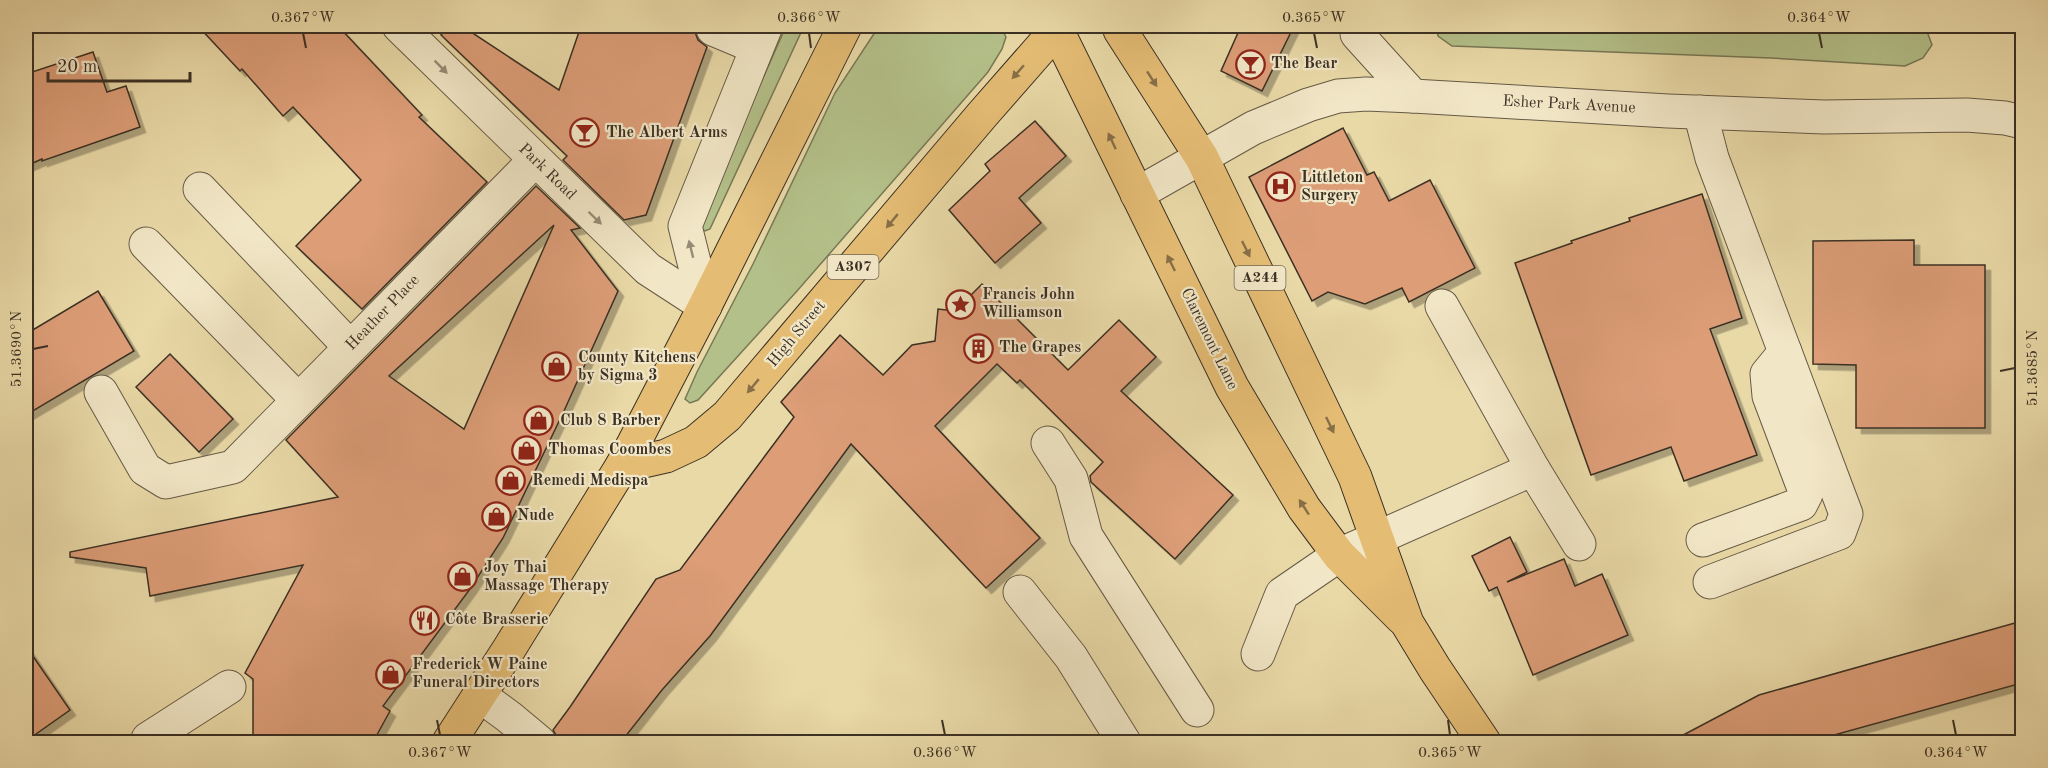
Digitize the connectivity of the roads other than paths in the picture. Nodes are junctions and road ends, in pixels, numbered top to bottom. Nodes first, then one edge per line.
1 (399, 26) edge
2 (845, 26) edge
3 (1119, 26) edge
4 (1058, 27) edge
5 (713, 29) dead end
6 (1357, 34) dead end
7 (761, 36) edge
8 (1413, 96) junction
9 (1700, 112) junction
10 (2022, 122) edge
11 (1202, 158) junction
12 (535, 160) junction
13 (200, 189) dead end
14 (1137, 194) junction
15 (146, 244) dead end
16 (705, 306) junction
17 (1442, 306) dead end
18 (350, 347) junction
19 (1785, 352) junction
20 (101, 392) dead end
21 (298, 400) junction
22 (1048, 443) dead end
23 (622, 466) junction
24 (1533, 469) junction
25 (1378, 537) junction
26 (1703, 540) dead end
27 (1579, 544) dead end
28 (1339, 555) junction
29 (1710, 582) dead end
30 (1020, 592) dead end
31 (1407, 623) junction
32 (1258, 654) dead end
33 (229, 687) dead end
34 (479, 695) junction
35 (1197, 710) dead end
36 (151, 742) edge
37 (449, 742) edge
38 (539, 742) edge
39 (1124, 742) edge
40 (1484, 742) edge

1 -> 12 street, Park Road
2 - 16 main road
3 -> 11 main road, Claremont Lane / A244
14 -> 4 main road, Claremont Lane / A244
4 -> 23 main road, High Street / A307
5 - 7 street
6 - 8 street
16 -> 7 street
8 - 9 street, Esher Park Avenue
8 - 11 street, Esher Park Avenue
9 - 10 street, Esher Park Avenue
9 - 19 street
11 - 14 street, Esher Park Avenue
11 -> 25 main road, Claremont Lane / A244
12 -> 16 street, Park Road
12 - 18 street, Heather Place
13 - 18 street
28 -> 14 main road, Claremont Lane / A244
15 - 21 street
16 - 23 main road
17 - 24 street
18 - 21 street, Heather Place
19 - 26 street
19 - 29 street
20 - 21 street, Heather Place
22 - 35 street
23 - 34 main road
24 - 25 street
24 - 27 street
25 - 28 street
25 - 31 main road, Claremont Lane / A244
28 - 31 main road, Claremont Lane / A244
28 - 32 street
30 - 39 street
31 - 40 main road, Claremont Lane / A244
33 - 36 street
34 - 37 main road
34 - 38 street

